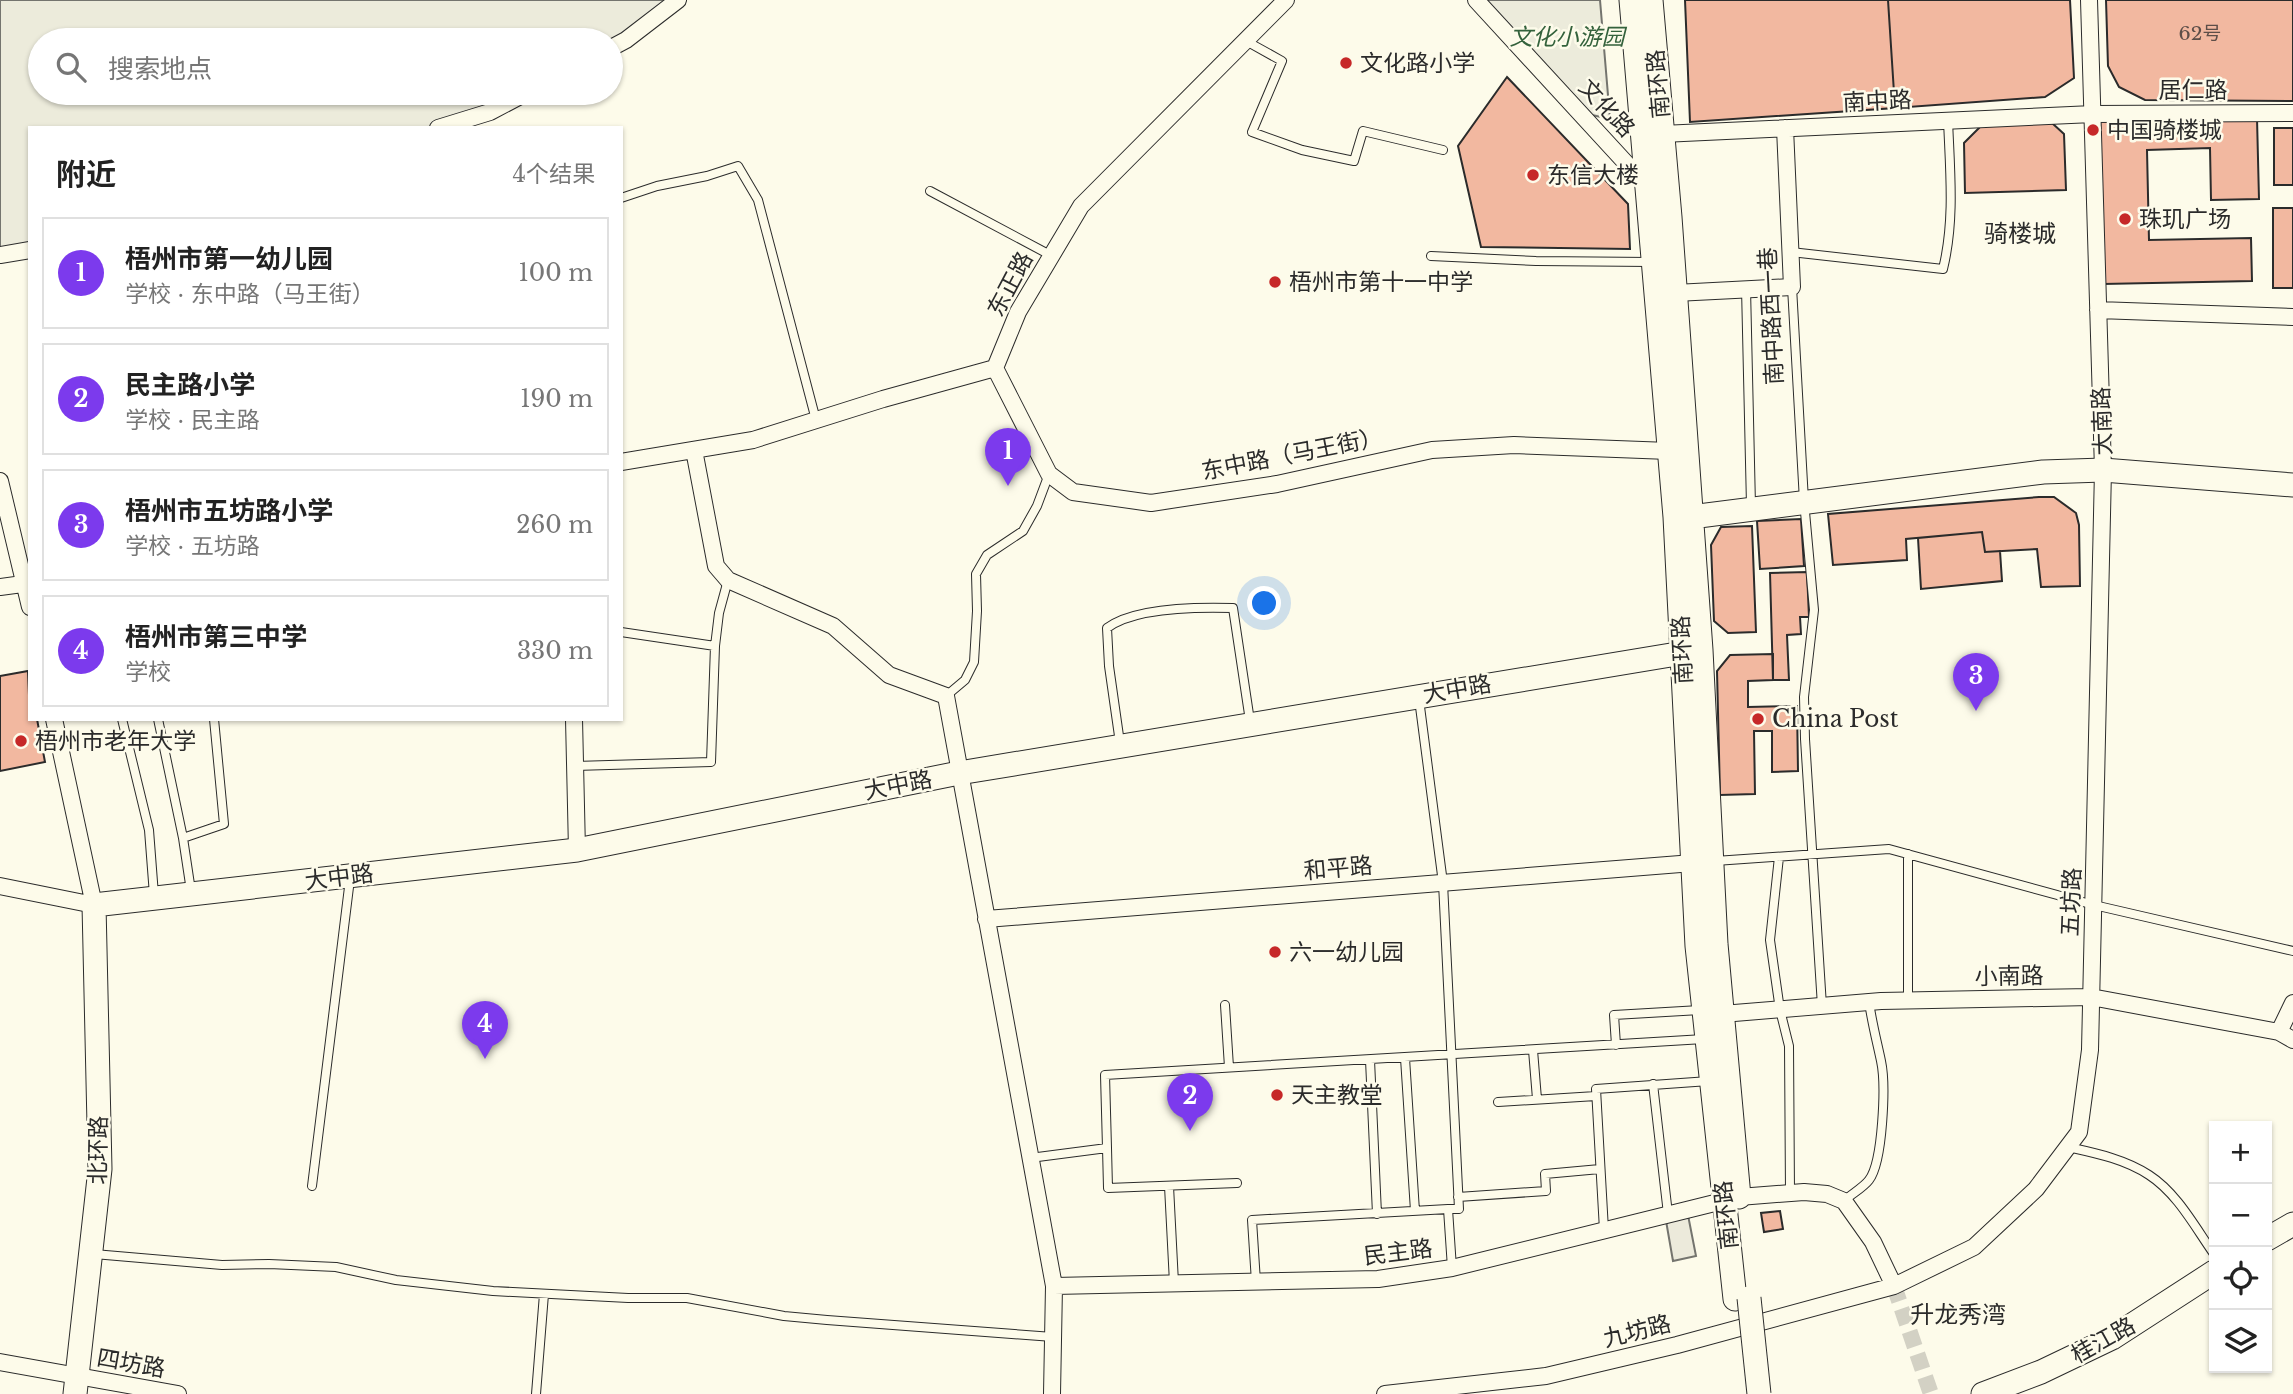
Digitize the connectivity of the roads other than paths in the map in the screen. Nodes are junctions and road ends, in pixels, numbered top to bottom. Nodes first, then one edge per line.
1 (678, 0) edge
2 (1286, 0) edge
3 (1476, 0) edge
4 (1631, 0) edge
5 (1651, 0) edge
6 (2089, 0) edge
7 (1246, 41) junction
8 (623, 42) edge
9 (503, 105) edge
10 (2293, 113) edge
11 (2093, 114) junction
12 (1948, 120) junction
13 (444, 126) edge
14 (1785, 128) junction
15 (1662, 134) junction
16 (1443, 150) dead end
17 (1647, 186) junction
18 (930, 191) dead end
19 (623, 197) edge
20 (28, 250) edge
21 (1791, 252) junction
22 (0, 255) edge
23 (1052, 256) junction
24 (1431, 256) dead end
25 (1653, 262) junction
26 (1792, 287) junction
27 (1746, 288) junction
28 (1675, 293) junction
29 (2098, 310) junction
30 (2293, 317) edge
31 (995, 368) junction
32 (816, 420) junction
33 (694, 450) junction
34 (1669, 451) junction
35 (623, 462) edge
36 (2103, 470) junction
37 (1049, 474) junction
38 (0, 481) edge
39 (2293, 485) edge
40 (1804, 501) junction
41 (1751, 509) junction
42 (1691, 517) junction
43 (728, 580) junction
44 (27, 584) edge
45 (0, 587) edge
46 (623, 632) edge
47 (715, 646) junction
48 (1691, 651) junction
49 (946, 696) junction
50 (1418, 696) junction
51 (54, 721) edge
52 (122, 721) edge
53 (158, 721) edge
54 (214, 721) edge
55 (574, 721) edge
56 (1250, 724) junction
57 (1120, 746) junction
58 (575, 766) junction
59 (960, 773) junction
60 (184, 838) junction
61 (578, 850) junction
62 (1908, 854) junction
63 (1811, 855) junction
64 (1779, 857) junction
65 (1702, 862) junction
66 (350, 876) junction
67 (1443, 883) junction
68 (0, 886) edge
69 (192, 894) junction
70 (154, 898) junction
71 (94, 905) junction
72 (2094, 905) junction
73 (986, 919) junction
74 (2293, 951) edge
75 (2091, 997) junction
76 (1908, 1001) junction
77 (1869, 1003) junction
78 (2293, 1003) edge
79 (1225, 1005) dead end
80 (1822, 1006) junction
81 (1780, 1010) junction
82 (1713, 1012) junction
83 (2286, 1036) edge
84 (1706, 1039) junction
85 (1616, 1045) junction
86 (1533, 1050) junction
87 (1450, 1056) junction
88 (1405, 1058) junction
89 (1370, 1060) junction
90 (1229, 1068) junction
91 (1711, 1080) junction
92 (1653, 1084) junction
93 (1596, 1096) junction
94 (1537, 1099) junction
95 (1498, 1102) dead end
96 (2068, 1147) junction
97 (1107, 1148) junction
98 (1030, 1158) junction
99 (1600, 1169) junction
100 (1237, 1184) dead end
101 (312, 1186) dead end
102 (1169, 1186) junction
103 (1790, 1193) junction
104 (1458, 1197) junction
105 (1732, 1199) junction
106 (1844, 1201) junction
107 (1448, 1209) junction
108 (1415, 1212) junction
109 (1377, 1214) junction
110 (1668, 1214) junction
111 (2293, 1224) edge
112 (1604, 1230) junction
113 (2272, 1236) edge
114 (2209, 1247) edge
115 (91, 1254) junction
116 (1451, 1268) junction
117 (2209, 1275) edge
118 (1256, 1282) junction
119 (1174, 1283) junction
120 (1054, 1286) junction
121 (1894, 1286) junction
122 (544, 1294) junction
123 (1742, 1299) junction
124 (1053, 1337) junction
125 (0, 1362) edge
126 (76, 1385) edge
127 (1439, 1391) edge
128 (178, 1394) edge
129 (536, 1394) edge
130 (1052, 1394) edge
131 (1385, 1394) edge
132 (1746, 1394) edge
133 (1759, 1394) edge
134 (1983, 1394) edge

1 - 8 street
2 - 7 street, 东正路
3 - 17 street, 文化路
4 - 17 street, 南环路
5 - 15 street, 南环路
6 - 11 street, 大南路
7 - 16 lane
7 - 23 street, 东正路
9 - 13 street
10 - 11 street, 居仁路
11 - 12 street, 南中路
11 - 29 street, 大南路
12 - 14 street, 南中路
12 - 21 lane
14 - 15 street, 南中路
14 - 21 street, 南中路西一巷
15 - 28 street, 南环路
17 - 25 street, 南环路
18 - 23 lane
19 - 32 lane
20 - 22 street
21 - 26 street, 南中路西一巷
23 - 31 street, 东正路
24 - 25 lane
25 - 34 street, 南环路
26 - 27 street
26 - 40 lane, 南中路西一巷
27 - 28 street
27 - 41 lane
28 - 42 street, 南环路
29 - 30 street
29 - 36 street, 大南路
31 - 32 street
31 - 37 street
32 - 33 street
33 - 35 street
33 - 43 street
34 - 37 street, 东中路（马王街）
34 - 48 street, 南环路
36 - 39 street
36 - 40 street, 大南路
36 - 72 street, 五坊路
37 - 49 lane
38 - 44 street
40 - 41 street, 大南路
40 - 63 lane, 南中路西一巷
41 - 42 street, 大南路
42 - 48 street, 南环路
43 - 47 lane
43 - 49 street
44 - 45 street
46 - 47 lane
47 - 58 lane
48 - 50 street, 大中路
48 - 65 street, 南环路
49 - 59 street
50 - 56 street, 大中路
50 - 67 lane
51 - 71 street, 北环路
52 - 70 lane
53 - 60 lane
54 - 60 lane
55 - 58 street
56 - 57 street, 大中路
56 - 57 lane
57 - 59 street, 大中路
58 - 61 street
59 - 61 street, 大中路
59 - 73 street
60 - 69 lane
61 - 66 street, 大中路
62 - 63 lane
62 - 72 lane
62 - 76 lane
63 - 64 lane
63 - 80 lane, 南中路西一巷
64 - 65 lane
64 - 81 lane
65 - 67 street, 和平路
65 - 82 street, 南环路
66 - 69 street, 大中路
66 - 101 lane
67 - 73 street, 和平路
67 - 87 lane
68 - 71 street
69 - 70 street, 大中路
70 - 71 street, 大中路
71 - 115 street, 北环路
72 - 74 lane
72 - 75 street, 五坊路
73 - 98 street
75 - 76 street, 小南路
75 - 83 street, 小南路
75 - 96 street, 五坊路
76 - 77 street, 小南路
77 - 80 street, 小南路
77 - 106 lane
78 - 83 street
79 - 90 lane
80 - 81 street, 小南路
81 - 82 street, 小南路
81 - 103 lane
82 - 84 street, 南环路
82 - 85 lane
82 - 105 street, 南环路
84 - 85 lane
84 - 91 street, 南环路
85 - 86 lane
86 - 87 lane
86 - 94 lane
87 - 88 lane
87 - 104 lane
88 - 89 lane
88 - 108 lane
89 - 90 lane
89 - 109 lane
90 - 97 lane
91 - 92 lane
91 - 105 street, 南环路
92 - 93 lane
92 - 110 lane
93 - 94 lane
93 - 99 lane
94 - 95 lane
96 - 114 lane
96 - 121 street, 五坊路
97 - 98 lane
97 - 102 lane
98 - 120 street
99 - 104 lane
99 - 112 lane
100 - 102 lane
102 - 119 lane
103 - 105 street, 民主路
103 - 106 street, 民主路
104 - 107 lane
105 - 110 street, 民主路
105 - 123 street, 南环路
106 - 121 street
107 - 108 lane
107 - 116 lane
108 - 109 lane
109 - 118 lane
110 - 112 street, 民主路
111 - 113 street
112 - 116 street, 民主路
115 - 122 lane
115 - 126 street, 北环路
116 - 118 street, 民主路
117 - 134 street, 桂江路
118 - 119 street, 民主路
119 - 120 street, 民主路
120 - 124 street
121 - 127 street, 九坊路
122 - 124 lane
122 - 129 lane
123 - 132 street
123 - 133 street, bridge
124 - 130 street
125 - 126 street, 四坊路
126 - 128 street, 四坊路
127 - 131 street, 九坊路

